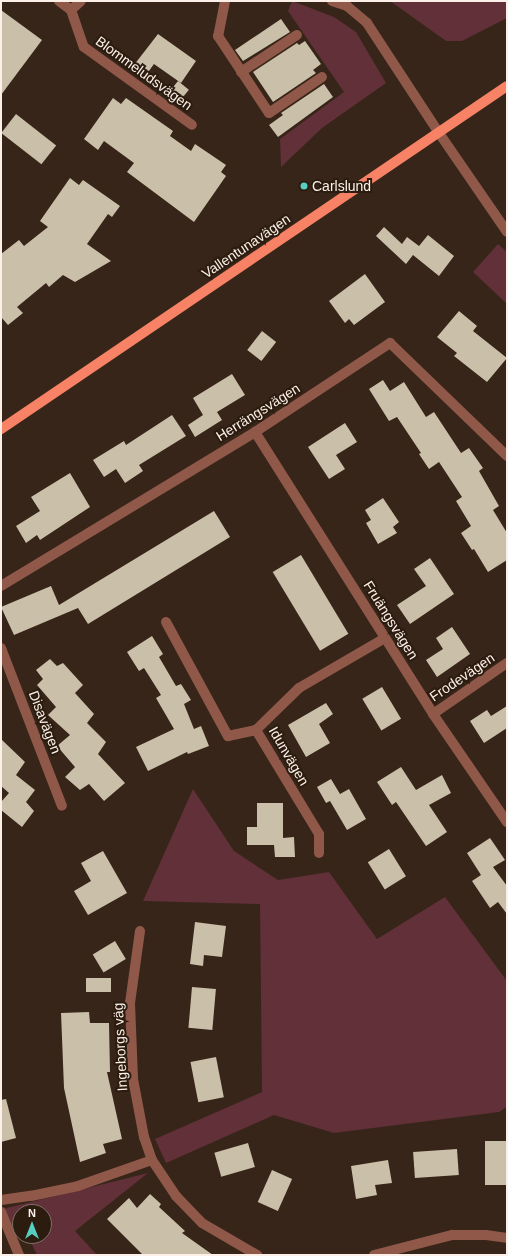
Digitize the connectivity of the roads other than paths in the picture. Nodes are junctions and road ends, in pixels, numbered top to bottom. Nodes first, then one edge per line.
1 (59, 1) edge
2 (81, 1) edge
3 (225, 1) edge
4 (332, 1) edge
5 (71, 10) junction
6 (297, 34) dead end
7 (241, 72) junction
8 (322, 77) dead end
9 (507, 86) edge
10 (192, 125) dead end
11 (439, 133) junction
12 (507, 232) edge
13 (1, 429) edge
14 (255, 432) junction
15 (507, 456) edge
16 (1, 586) edge
17 (166, 622) dead end
18 (385, 638) junction
19 (1, 648) edge
20 (507, 663) edge
21 (433, 714) junction
22 (256, 730) junction
23 (62, 806) dead end
24 (507, 822) edge
25 (319, 853) dead end
26 (140, 931) dead end
27 (152, 1160) junction
28 (1, 1200) edge
29 (1, 1212) edge
30 (507, 1238) edge
31 (19, 1255) edge
32 (257, 1255) edge
33 (374, 1255) edge

1 - 5 street
2 - 5 street
3 - 7 street
4 - 11 street
5 - 10 street, Blommeludsvägen
6 - 7 street
7 - 8 street
9 - 11 main road, Vallentunavägen
11 - 12 street
11 - 13 main road, Vallentunavägen
14 - 15 street, Herrängsvägen
14 - 16 street, Herrängsvägen
14 - 18 street, Fruängsvägen
17 - 22 street
18 - 21 street, Fruängsvägen
18 - 22 street, Idunvägen
19 - 23 street, Disavägen
20 - 21 street, Frodevägen
21 - 24 street, Fruängsvägen
22 - 25 street, Idunvägen
26 - 27 street, Ingeborgs väg
27 - 28 street
27 - 32 street, Ingeborgs väg
29 - 31 street
30 - 33 street

